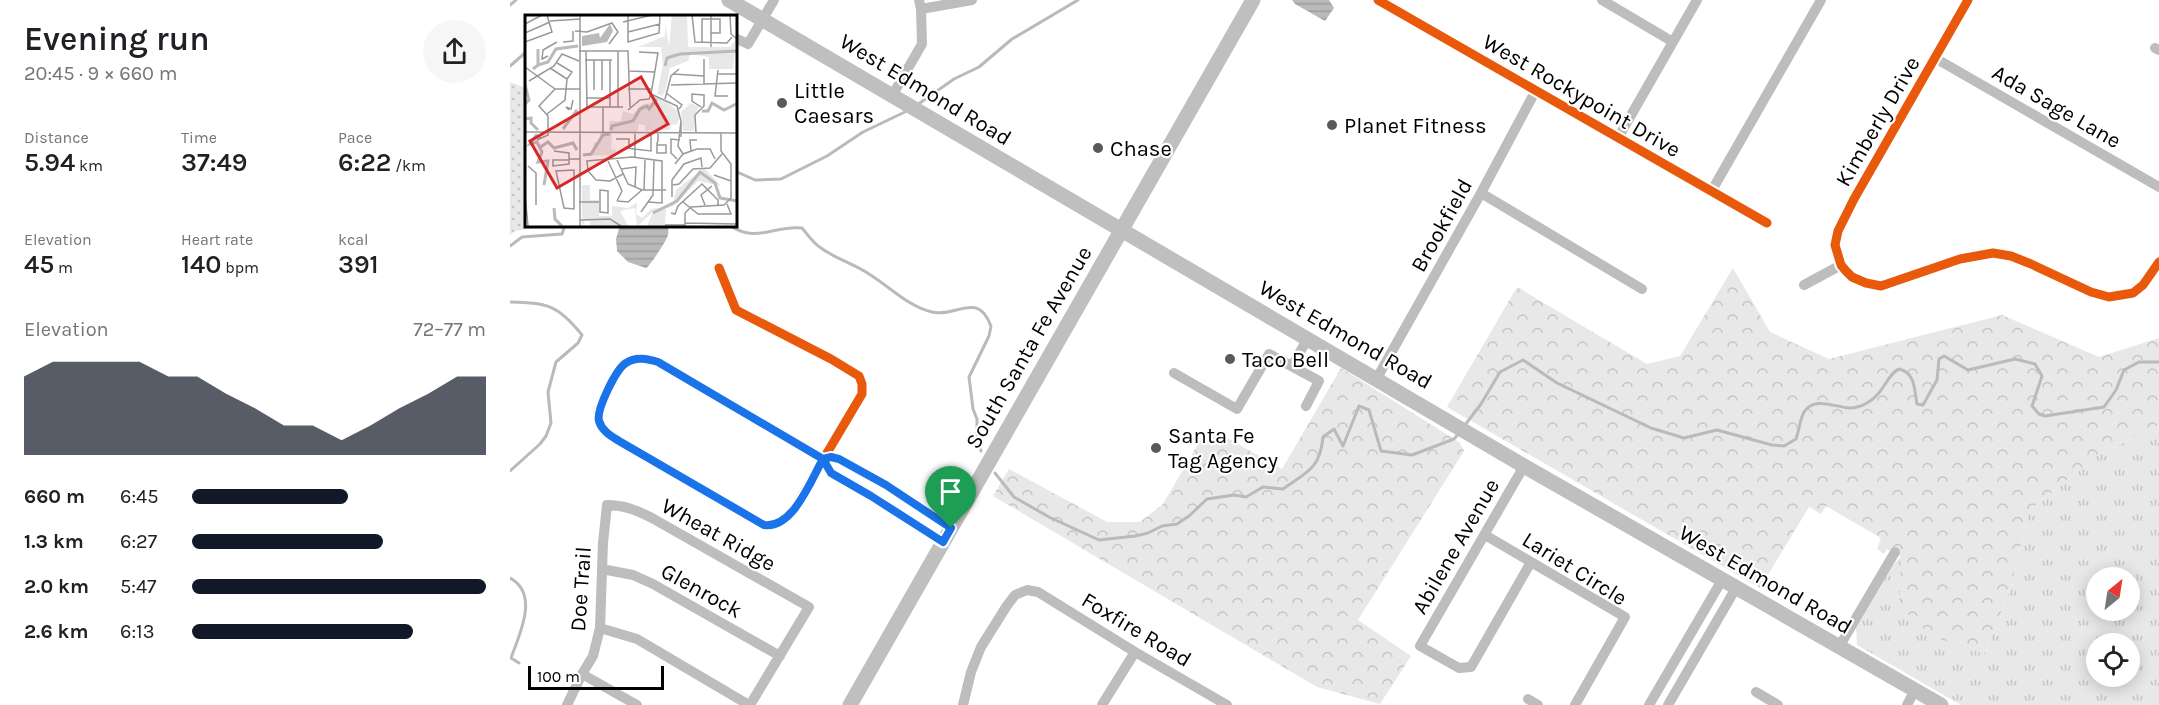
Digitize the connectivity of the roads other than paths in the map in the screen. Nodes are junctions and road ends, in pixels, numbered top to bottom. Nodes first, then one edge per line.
1 (729, 0) edge
2 (774, 0) edge
3 (972, 0) edge
4 (1253, 0) edge
5 (1378, 0) edge
6 (1602, 0) edge
7 (1696, 0) edge
8 (1821, 0) edge
9 (1968, 0) edge
10 (920, 5) edge
11 (763, 19) junction
12 (736, 38) edge
13 (1673, 42) junction
14 (1935, 58) junction
15 (1536, 90) junction
16 (892, 96) junction
17 (1618, 138) junction
18 (2159, 187) edge
19 (1711, 192) junction
20 (1481, 193) junction
21 (1767, 223) dead end
22 (1121, 231) junction
23 (2159, 262) edge
24 (1841, 265) junction
25 (719, 268) dead end
26 (1804, 285) dead end
27 (1642, 289) dead end
28 (1308, 338) junction
29 (1292, 366) junction
30 (1174, 373) dead end
31 (1377, 378) junction
32 (1306, 406) dead end
33 (823, 459) junction
34 (1524, 466) junction
35 (871, 477) junction
36 (865, 493) junction
37 (607, 505) joint
38 (918, 507) junction
39 (915, 524) junction
40 (947, 535) junction
41 (1485, 535) junction
42 (1895, 552) dead end
43 (1532, 562) junction
44 (602, 569) junction
45 (1722, 580) junction
46 (1736, 588) junction
47 (600, 628) junction
48 (1839, 647) junction
49 (1135, 652) junction
50 (780, 656) junction
51 (582, 674) junction
52 (1915, 690) junction
53 (1756, 692) dead end
54 (567, 705) edge
55 (636, 705) edge
56 (750, 705) edge
57 (850, 705) edge
58 (963, 705) edge
59 (1102, 705) edge
60 (1227, 705) edge
61 (1575, 705) edge
62 (1649, 705) edge
63 (1668, 705) edge
64 (1778, 705) edge
65 (1906, 705) edge
66 (1941, 705) edge

1 - 11 main road, West Edmond Road
2 - 11 street
3 - 10 street
4 - 22 main road, South Santa Fe Avenue
5 - 15 street, West Rockypoint Drive
6 - 13 street
7 - 13 street
8 - 19 street
9 - 14 street, Kimberly Drive
10 - 16 street
11 - 12 street
11 - 16 main road, West Edmond Road
13 - 17 street
14 - 18 street, Ada Sage Lane
14 - 24 street, Kimberly Drive
15 - 17 street, West Rockypoint Drive
15 - 20 street, Brookfield
16 - 22 main road, West Edmond Road
17 - 19 street, West Rockypoint Drive
19 - 21 street, West Rockypoint Drive
20 - 27 street
20 - 31 street, Brookfield
22 - 28 main road, West Edmond Road
22 - 40 main road, South Santa Fe Avenue
23 - 24 street
24 - 26 street
25 - 33 street
28 - 29 street
28 - 31 main road, West Edmond Road
29 - 30 street
29 - 32 street
31 - 34 main road, West Edmond Road
33 - 33 street
33 - 35 street
33 - 36 street
34 - 41 street, Abilene Avenue
34 - 45 main road, West Edmond Road
35 - 36 street
35 - 38 street
36 - 39 street
37 - 44 street, Doe Trail
37 - 50 street, Wheat Ridge
38 - 39 street
38 - 40 street
39 - 40 street
40 - 57 main road, South Santa Fe Avenue
41 - 43 street, Lariet Circle
41 - 43 street, Abilene Avenue
42 - 48 street
43 - 61 street, Lariet Circle
44 - 47 street, Doe Trail
44 - 50 street, Glenrock
45 - 46 main road, West Edmond Road
45 - 62 street
46 - 48 main road, West Edmond Road
46 - 63 street
47 - 51 street, Doe Trail
47 - 56 street
48 - 52 main road, West Edmond Road
49 - 58 street, Foxfire Road
49 - 59 street
49 - 60 street, Foxfire Road
50 - 56 street
51 - 54 street, Doe Trail
51 - 55 street
52 - 65 street
52 - 66 main road, West Edmond Road
53 - 64 street

